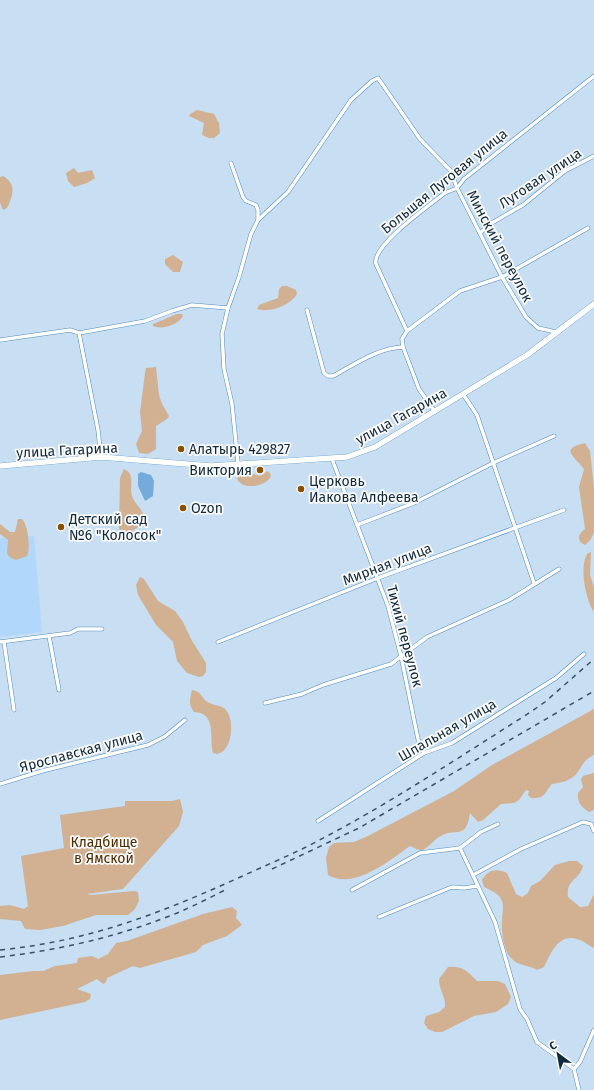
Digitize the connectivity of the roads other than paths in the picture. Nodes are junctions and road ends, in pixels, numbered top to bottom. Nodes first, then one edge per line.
1 (594, 76) edge
2 (594, 156) edge
3 (231, 163) dead end
4 (456, 188) junction
5 (258, 220) junction
6 (588, 228) dead end
7 (480, 233) junction
8 (502, 277) junction
9 (594, 304) edge
10 (228, 308) junction
11 (307, 310) dead end
12 (407, 331) junction
13 (79, 333) junction
14 (558, 333) junction
15 (0, 340) edge
16 (403, 347) junction
17 (463, 394) junction
18 (435, 412) junction
19 (554, 436) dead end
20 (101, 457) junction
21 (332, 459) junction
22 (493, 463) junction
23 (238, 464) junction
24 (0, 466) edge
25 (564, 510) dead end
26 (357, 525) junction
27 (516, 528) junction
28 (559, 569) dead end
29 (378, 578) junction
30 (534, 583) junction
31 (102, 628) dead end
32 (49, 636) junction
33 (2, 642) edge
34 (218, 642) dead end
35 (584, 654) dead end
36 (401, 656) junction
37 (59, 690) dead end
38 (265, 703) dead end
39 (14, 710) dead end
40 (185, 720) dead end
41 (424, 753) junction
42 (0, 784) edge
43 (318, 821) dead end
44 (498, 824) dead end
45 (594, 831) edge
46 (460, 848) junction
47 (473, 875) junction
48 (477, 886) junction
49 (352, 890) dead end
50 (379, 917) dead end
51 (594, 1030) edge
52 (574, 1069) junction
53 (580, 1090) edge

1 - 4 street, Большая Луговая улица
2 - 7 street, Луговая улица
3 - 5 street
4 - 5 street, Минский переулок
4 - 7 street, Минский переулок
4 - 12 street, Большая Луговая улица
5 - 10 street
6 - 8 street
7 - 8 street, Минский переулок
8 - 12 street
8 - 14 street, Минский переулок
9 - 14 main road, улица Гагарина
10 - 13 street
10 - 23 street
11 - 16 street
12 - 16 street
13 - 15 street
13 - 20 street
14 - 17 main road, улица Гагарина
16 - 18 street
17 - 18 main road, улица Гагарина
17 - 22 street
18 - 21 main road, улица Гагарина
19 - 22 street
20 - 23 main road, улица Гагарина
20 - 24 main road, улица Гагарина
21 - 23 main road, улица Гагарина
21 - 26 street, Тихий переулок
22 - 26 street
22 - 27 street
25 - 27 street, Мирная улица
26 - 29 street, Тихий переулок
27 - 29 street, Мирная улица
27 - 30 street
28 - 30 street
29 - 34 street, Мирная улица
29 - 36 street, Тихий переулок
30 - 36 street
31 - 32 street
32 - 33 street
32 - 37 street
33 - 39 street
35 - 41 street, Шпальная улица
36 - 38 street
36 - 41 street, Тихий переулок
40 - 42 street, Ярославская улица
41 - 43 street, Шпальная улица
44 - 46 street
45 - 47 street
46 - 47 street
46 - 49 street
47 - 48 street
48 - 50 street
48 - 52 street
51 - 52 street
52 - 53 street

